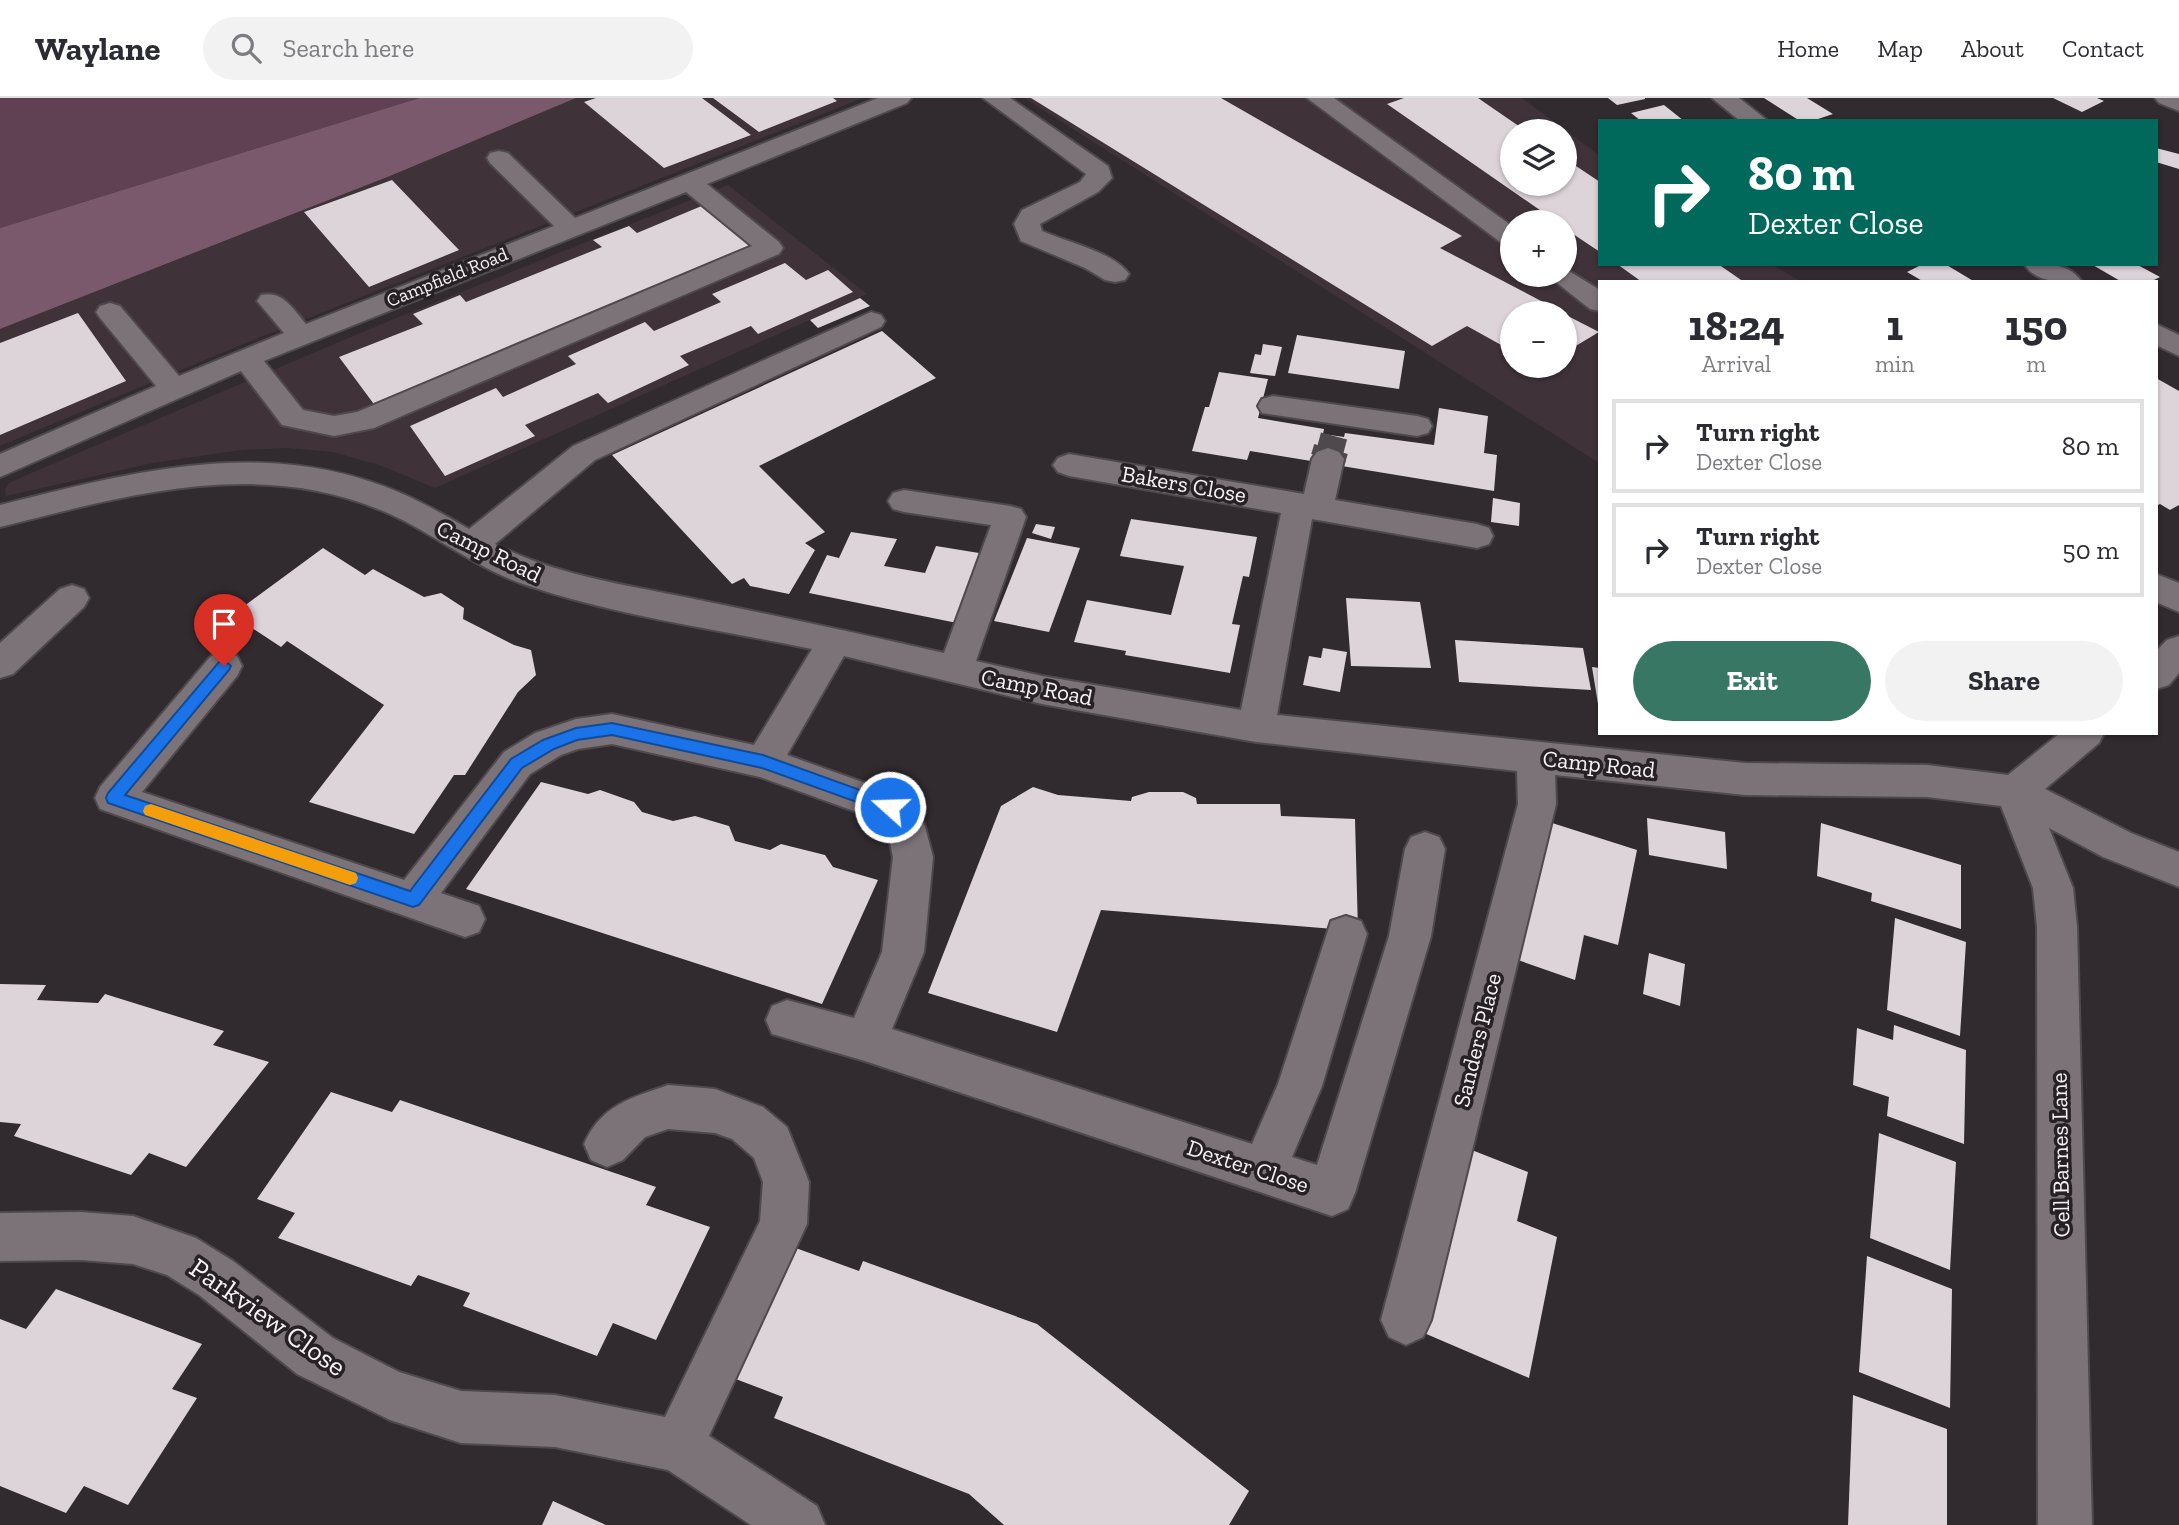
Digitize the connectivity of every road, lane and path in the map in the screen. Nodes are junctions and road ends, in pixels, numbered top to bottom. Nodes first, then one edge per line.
1 (899, 98) edge
2 (995, 98) edge
3 (1319, 98) edge
4 (1724, 98) edge
5 (2167, 98) edge
6 (2179, 104) edge
7 (1753, 119) edge
8 (499, 158) dead end
9 (688, 181) junction
10 (571, 228) junction
11 (1500, 230) edge
12 (2040, 266) edge
13 (1115, 274) dead end
14 (2065, 280) edge
15 (1577, 286) edge
16 (271, 301) dead end
17 (1598, 302) edge
18 (110, 312) dead end
19 (871, 321) dead end
20 (2158, 334) edge
21 (301, 335) junction
22 (2179, 347) edge
23 (246, 358) junction
24 (173, 388) junction
25 (1273, 406) dead end
26 (1417, 426) dead end
27 (1333, 437) junction
28 (1069, 465) dead end
29 (0, 466) edge
30 (904, 501) dead end
31 (1308, 505) junction
32 (0, 516) edge
33 (1477, 536) dead end
34 (472, 544) junction
35 (2158, 587) edge
36 (72, 598) dead end
37 (2179, 599) edge
38 (835, 641) junction
39 (2179, 649) edge
40 (0, 664) edge
41 (224, 666) dead end
42 (955, 671) junction
43 (2158, 673) edge
44 (1256, 727) junction
45 (2084, 735) edge
46 (1535, 758) junction
47 (763, 762) junction
48 (2015, 792) junction
49 (1425, 849) dead end
50 (2179, 870) edge
51 (413, 899) junction
52 (465, 919) dead end
53 (1346, 934) dead end
54 (787, 1020) dead end
55 (865, 1041) junction
56 (607, 1144) dead end
57 (1263, 1172) junction
58 (0, 1237) edge
59 (1406, 1320) dead end
60 (678, 1446) junction
61 (798, 1525) edge
62 (2065, 1525) edge

1 - 9 street, Campfield Road
2 - 13 street
3 - 11 street
4 - 7 street
5 - 6 street
8 - 10 street
9 - 10 street, Campfield Road
9 - 23 street
10 - 21 street, Campfield Road
12 - 14 street
15 - 17 street
16 - 21 street
18 - 24 street
19 - 34 street
20 - 22 street
21 - 23 street, Campfield Road
23 - 24 street, Campfield Road
24 - 29 street, Campfield Road
25 - 27 street
26 - 27 street
27 - 31 street
28 - 31 street, Bakers Close
30 - 42 street
31 - 33 street, Bakers Close
31 - 44 street
32 - 34 street, Camp Road
34 - 38 street, Camp Road
35 - 37 street
36 - 40 street
38 - 42 street, Camp Road
38 - 47 street
39 - 43 street
41 - 51 street
42 - 44 street, Camp Road
44 - 46 street, Camp Road
45 - 48 street
46 - 48 street, Camp Road
46 - 59 street, Sanders Place
47 - 51 street
47 - 55 street
48 - 50 street
48 - 62 street, Cell Barnes Lane
49 - 57 street, Dexter Close
51 - 52 street
53 - 57 street
54 - 55 street, Dexter Close
55 - 57 street, Dexter Close
56 - 60 street
58 - 60 street, Parkview Close
60 - 61 street, Parkview Close

